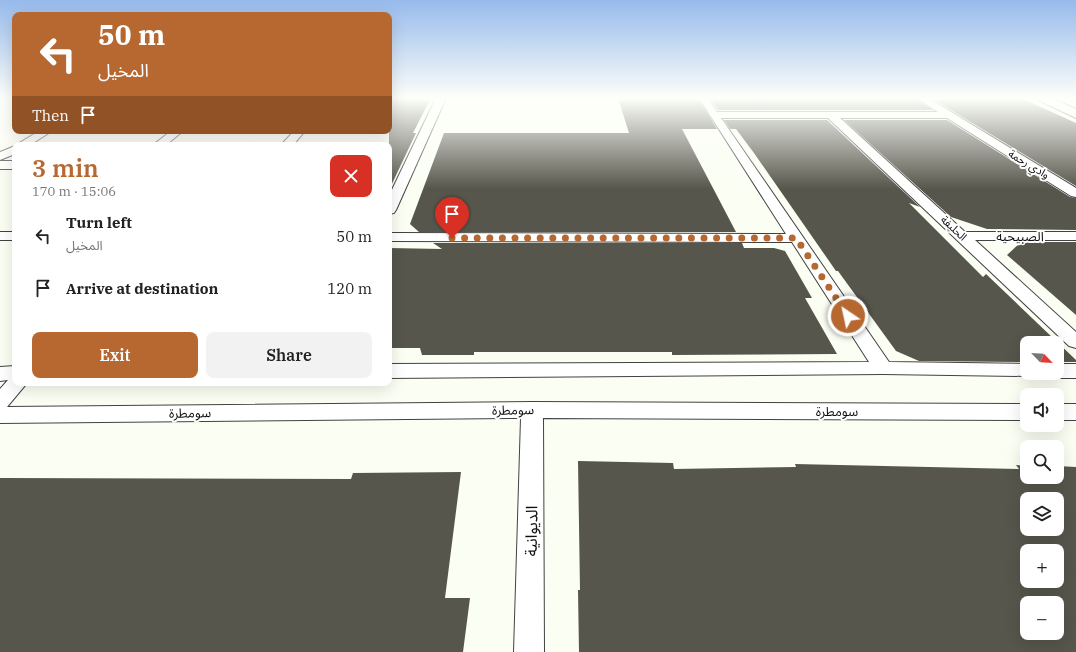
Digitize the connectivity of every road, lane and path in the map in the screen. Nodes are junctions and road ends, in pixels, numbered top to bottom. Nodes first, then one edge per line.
1 (427, 128) edge
2 (723, 128) edge
3 (846, 128) edge
4 (970, 128) edge
5 (42, 134) edge
6 (174, 134) edge
7 (297, 134) edge
8 (27, 142) edge
9 (163, 142) edge
10 (290, 142) edge
11 (12, 150) edge
12 (0, 157) edge
13 (0, 165) edge
14 (12, 165) edge
15 (1076, 193) edge
16 (392, 204) edge
17 (0, 236) edge
18 (12, 236) edge
19 (963, 236) junction
20 (1076, 236) edge
21 (392, 237) edge
22 (796, 238) junction
23 (1076, 342) edge
24 (883, 368) junction
25 (1020, 370) edge
26 (1064, 370) edge
27 (392, 371) edge
28 (1076, 371) edge
29 (12, 373) edge
30 (0, 374) edge
31 (14, 386) edge
32 (0, 402) edge
33 (532, 410) junction
34 (1020, 412) edge
35 (1064, 412) edge
36 (1076, 412) edge
37 (0, 415) edge
38 (529, 652) edge

1 - 16 street
2 - 22 street
3 - 19 street, الحليفة
4 - 15 street, وادي رحمة
5 - 8 street
6 - 9 street
7 - 10 street
11 - 12 street
13 - 14 street
17 - 18 street
19 - 20 street, الصبيحية
19 - 23 street, الحليفة
21 - 22 street
22 - 24 street
24 - 25 street
24 - 27 street
26 - 28 street
29 - 30 street
31 - 32 street
33 - 34 street, سومطرة
33 - 37 street, سومطرة
33 - 38 street, الديوانية
35 - 36 street

